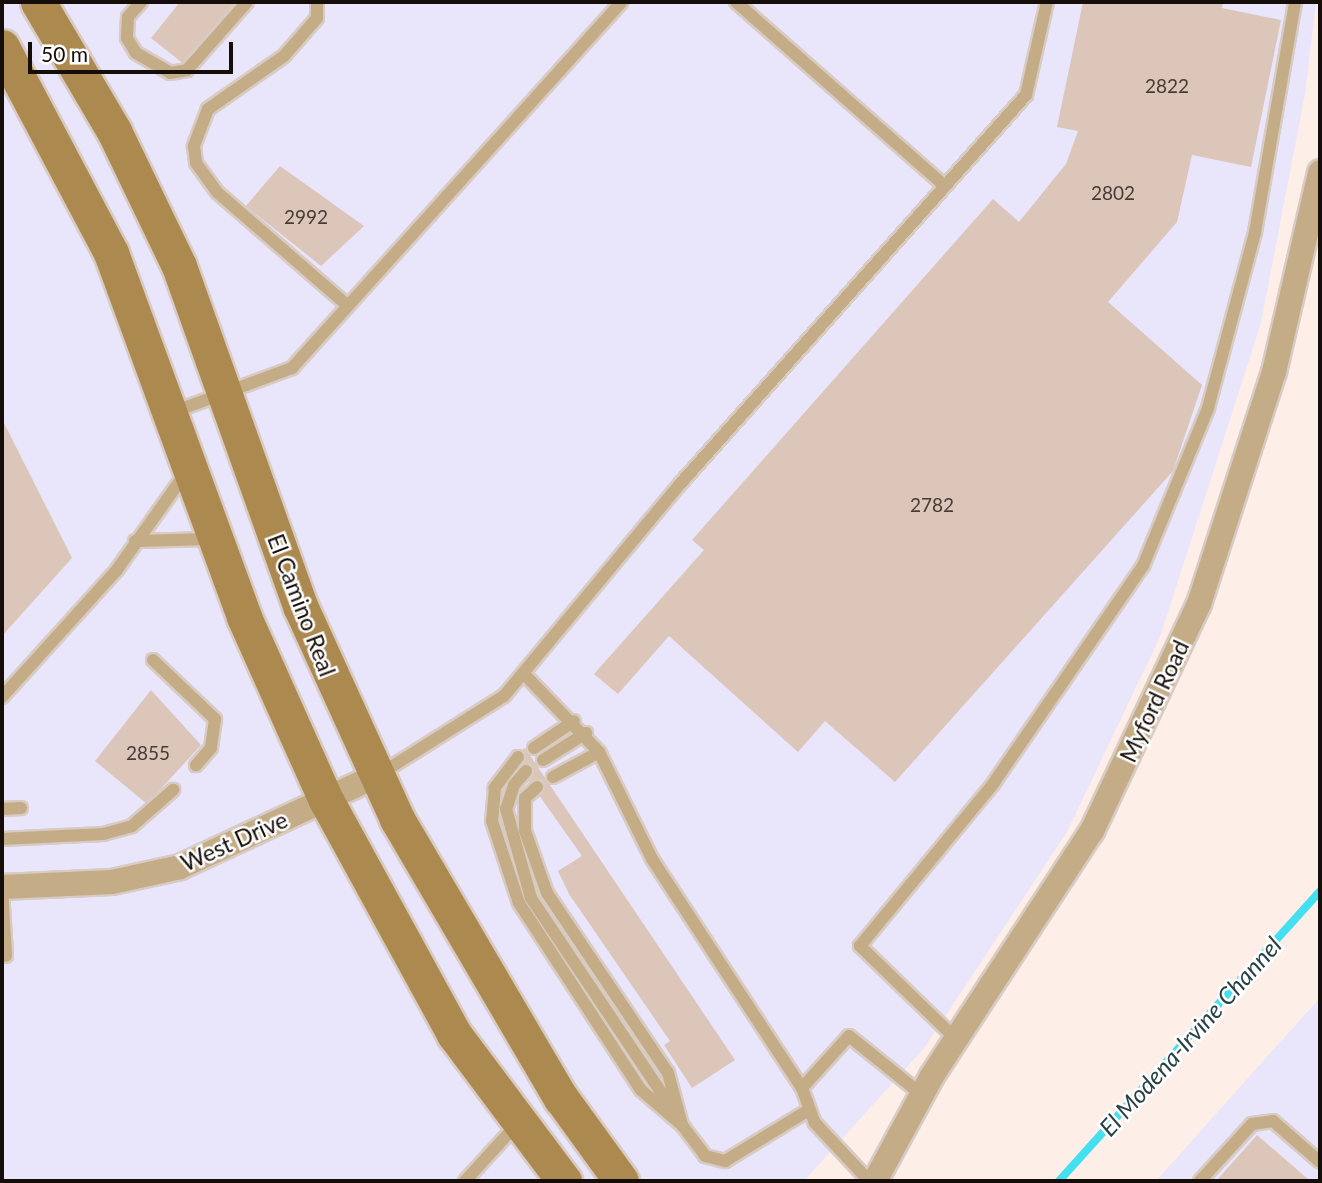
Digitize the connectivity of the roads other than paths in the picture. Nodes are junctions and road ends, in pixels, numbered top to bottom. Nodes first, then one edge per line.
1 (38, 2) edge
2 (141, 2) edge
3 (247, 2) edge
4 (317, 2) edge
5 (621, 2) edge
6 (736, 2) edge
7 (1046, 2) edge
8 (1295, 2) edge
9 (2, 47) edge
10 (1320, 172) edge
11 (945, 186) junction
12 (348, 306) junction
13 (225, 396) junction
14 (171, 412) junction
15 (190, 465) junction
16 (216, 538) junction
17 (135, 541) junction
18 (153, 660) dead end
19 (524, 674) junction
20 (2, 698) edge
21 (574, 721) junction
22 (586, 733) junction
23 (534, 748) dead end
24 (599, 752) junction
25 (518, 757) dead end
26 (543, 760) dead end
27 (196, 765) dead end
28 (526, 771) dead end
29 (376, 776) junction
30 (553, 777) dead end
31 (537, 787) dead end
32 (173, 790) dead end
33 (326, 800) junction
34 (22, 808) dead end
35 (2, 810) edge
36 (2, 839) edge
37 (2, 889) edge
38 (6, 956) dead end
39 (956, 1039) junction
40 (802, 1088) junction
41 (922, 1095) junction
42 (810, 1110) junction
43 (517, 1124) junction
44 (682, 1125) junction
45 (1320, 1163) edge
46 (465, 1181) edge
47 (564, 1181) edge
48 (621, 1181) edge
49 (869, 1181) edge
50 (875, 1181) edge
51 (1200, 1181) edge

1 - 13 main road, El Camino Real
2 - 3 lane
4 - 12 lane
5 - 12 lane
6 - 11 lane
7 - 11 lane
8 - 39 lane
9 - 14 main road
10 - 39 street, Myford Road
11 - 19 lane
12 - 13 lane
13 - 14 lane
13 - 29 main road, El Camino Real
14 - 15 main road
15 - 16 main road
15 - 17 lane
16 - 17 lane
16 - 33 main road
17 - 20 lane
18 - 27 lane
19 - 21 lane
19 - 29 lane
21 - 22 lane
21 - 23 lane
22 - 24 lane
22 - 26 lane
24 - 30 lane
24 - 40 lane
25 - 44 lane
28 - 44 lane
29 - 33 street, West Drive
29 - 48 main road, El Camino Real
31 - 44 lane
32 - 36 lane
33 - 37 street, West Drive
33 - 43 main road
34 - 35 lane
37 - 38 lane
39 - 41 street, Myford Road
40 - 41 lane
40 - 42 lane
41 - 50 street, Myford Road
42 - 44 lane
42 - 49 lane
43 - 46 lane
43 - 47 main road
45 - 51 lane

